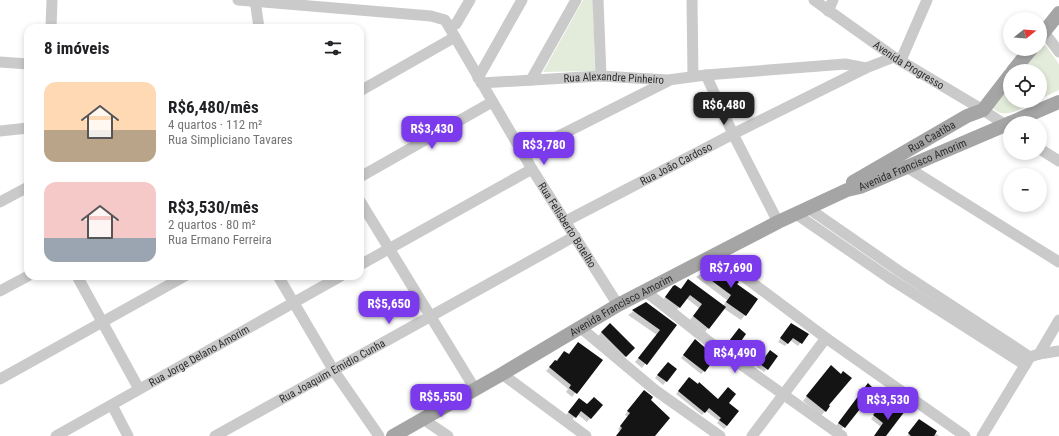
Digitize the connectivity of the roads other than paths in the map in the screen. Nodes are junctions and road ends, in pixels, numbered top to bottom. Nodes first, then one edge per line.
1 (52, 0) edge
2 (238, 0) edge
3 (470, 0) edge
4 (522, 0) edge
5 (576, 0) edge
6 (598, 0) edge
7 (692, 0) edge
8 (815, 0) edge
9 (833, 0) edge
10 (927, 0) edge
11 (255, 1) edge
12 (828, 11) junction
13 (1059, 13) edge
14 (448, 23) junction
15 (51, 24) edge
16 (258, 24) edge
17 (1047, 29) edge
18 (455, 37) junction
19 (1047, 40) edge
20 (1059, 52) edge
21 (1025, 56) edge
22 (898, 58) junction
23 (0, 62) edge
24 (24, 64) edge
25 (1019, 64) edge
26 (866, 68) junction
27 (706, 75) junction
28 (601, 76) junction
29 (693, 76) junction
30 (480, 80) junction
31 (531, 80) junction
32 (668, 80) junction
33 (1003, 84) edge
34 (364, 89) edge
35 (492, 102) junction
36 (1059, 102) edge
37 (983, 110) junction
38 (1029, 116) edge
39 (1003, 122) edge
40 (1003, 127) edge
41 (24, 128) edge
42 (0, 131) edge
43 (733, 134) junction
44 (1047, 153) edge
45 (523, 154) junction
46 (893, 158) junction
47 (1059, 161) edge
48 (906, 167) junction
49 (532, 169) junction
50 (364, 175) edge
51 (24, 189) edge
52 (847, 190) junction
53 (0, 202) edge
54 (364, 208) edge
55 (802, 211) junction
56 (566, 221) junction
57 (778, 222) junction
58 (575, 236) junction
59 (388, 248) junction
60 (715, 255) junction
61 (1059, 262) edge
62 (364, 263) edge
63 (24, 278) edge
64 (79, 280) edge
65 (178, 280) edge
66 (280, 280) edge
67 (334, 280) edge
68 (0, 291) edge
69 (645, 291) junction
70 (294, 304) junction
71 (618, 305) junction
72 (429, 316) junction
73 (1059, 320) edge
74 (102, 321) junction
75 (581, 328) junction
76 (826, 338) junction
77 (1059, 351) edge
78 (1031, 359) junction
79 (334, 371) junction
80 (502, 374) junction
81 (0, 379) edge
82 (475, 389) junction
83 (140, 390) junction
84 (783, 393) junction
85 (112, 405) junction
86 (422, 419) junction
87 (989, 431) edge
88 (579, 434) edge
89 (56, 436) edge
90 (128, 436) edge
91 (215, 436) edge
92 (379, 436) edge
93 (393, 436) edge
94 (448, 436) edge
95 (720, 436) edge
96 (752, 436) edge
97 (842, 436) edge
98 (965, 436) edge
99 (982, 436) edge

1 - 15 street
2 - 11 street
3 - 14 street
4 - 30 street
5 - 31 street
6 - 28 street
7 - 29 street
8 - 12 street, Avenida Progresso
9 - 12 street
10 - 22 street
11 - 14 street
11 - 16 street
12 - 22 street, Avenida Progresso
13 - 17 main road
14 - 18 street, Rua Felisberto Botelho
18 - 30 street, Rua Felisberto Botelho
18 - 34 street
19 - 20 street
21 - 25 main road
22 - 26 street, Rua João Cardoso
22 - 37 street, Avenida Progresso
23 - 24 street
26 - 27 street, Rua Alexandre Pinheiro
26 - 43 street, Rua João Cardoso
27 - 29 street, Rua Alexandre Pinheiro
27 - 43 street
28 - 31 street, Rua Alexandre Pinheiro
28 - 32 street, Rua Alexandre Pinheiro
29 - 32 street, Rua Alexandre Pinheiro
30 - 31 street, Rua Alexandre Pinheiro
30 - 35 street, Rua Felisberto Botelho
32 - 45 street
33 - 37 main road
35 - 45 street, Rua Felisberto Botelho
35 - 50 street
36 - 38 main road, Avenida Francisco Amorim
37 - 39 street, Avenida Progresso
37 - 46 main road, Rua Caatiba
40 - 48 main road, Avenida Francisco Amorim
41 - 42 street
43 - 56 street, Rua João Cardoso
43 - 57 street
44 - 47 street
45 - 49 street, Rua Felisberto Botelho
46 - 48 street
46 - 52 main road, Rua Caatiba
48 - 52 main road, Avenida Francisco Amorim
48 - 61 street
49 - 56 street, Rua Felisberto Botelho
49 - 59 street
51 - 53 street
52 - 55 main road, Avenida Francisco Amorim
54 - 59 street
55 - 57 main road, Avenida Francisco Amorim
55 - 78 street
56 - 58 street, Rua Felisberto Botelho
57 - 60 main road, Avenida Francisco Amorim
58 - 71 street, Rua Felisberto Botelho
58 - 72 street, Rua Joaquim Emidio Cunha
59 - 62 street
59 - 72 street
60 - 69 main road, Avenida Francisco Amorim
60 - 76 street
63 - 68 street
64 - 74 street
65 - 74 street
66 - 70 street
67 - 70 street, Rua Jorge Delano Amorim
69 - 71 main road, Avenida Francisco Amorim
69 - 84 street
70 - 79 street
70 - 83 street, Rua Jorge Delano Amorim
71 - 75 main road, Avenida Francisco Amorim
72 - 79 street, Rua Joaquim Emidio Cunha
72 - 82 street
73 - 78 street
74 - 81 street
74 - 83 street
75 - 80 main road, Avenida Francisco Amorim
75 - 95 street
76 - 84 street
76 - 98 street
77 - 78 street
78 - 87 street
79 - 91 street, Rua Joaquim Emidio Cunha
79 - 92 street
80 - 82 main road, Avenida Francisco Amorim
80 - 88 street
82 - 86 main road, Avenida Francisco Amorim
83 - 85 street, Rua Jorge Delano Amorim
84 - 96 street
84 - 97 street
85 - 89 street, Rua Jorge Delano Amorim
85 - 90 street
86 - 93 main road, Avenida Francisco Amorim
86 - 94 street
87 - 99 street

